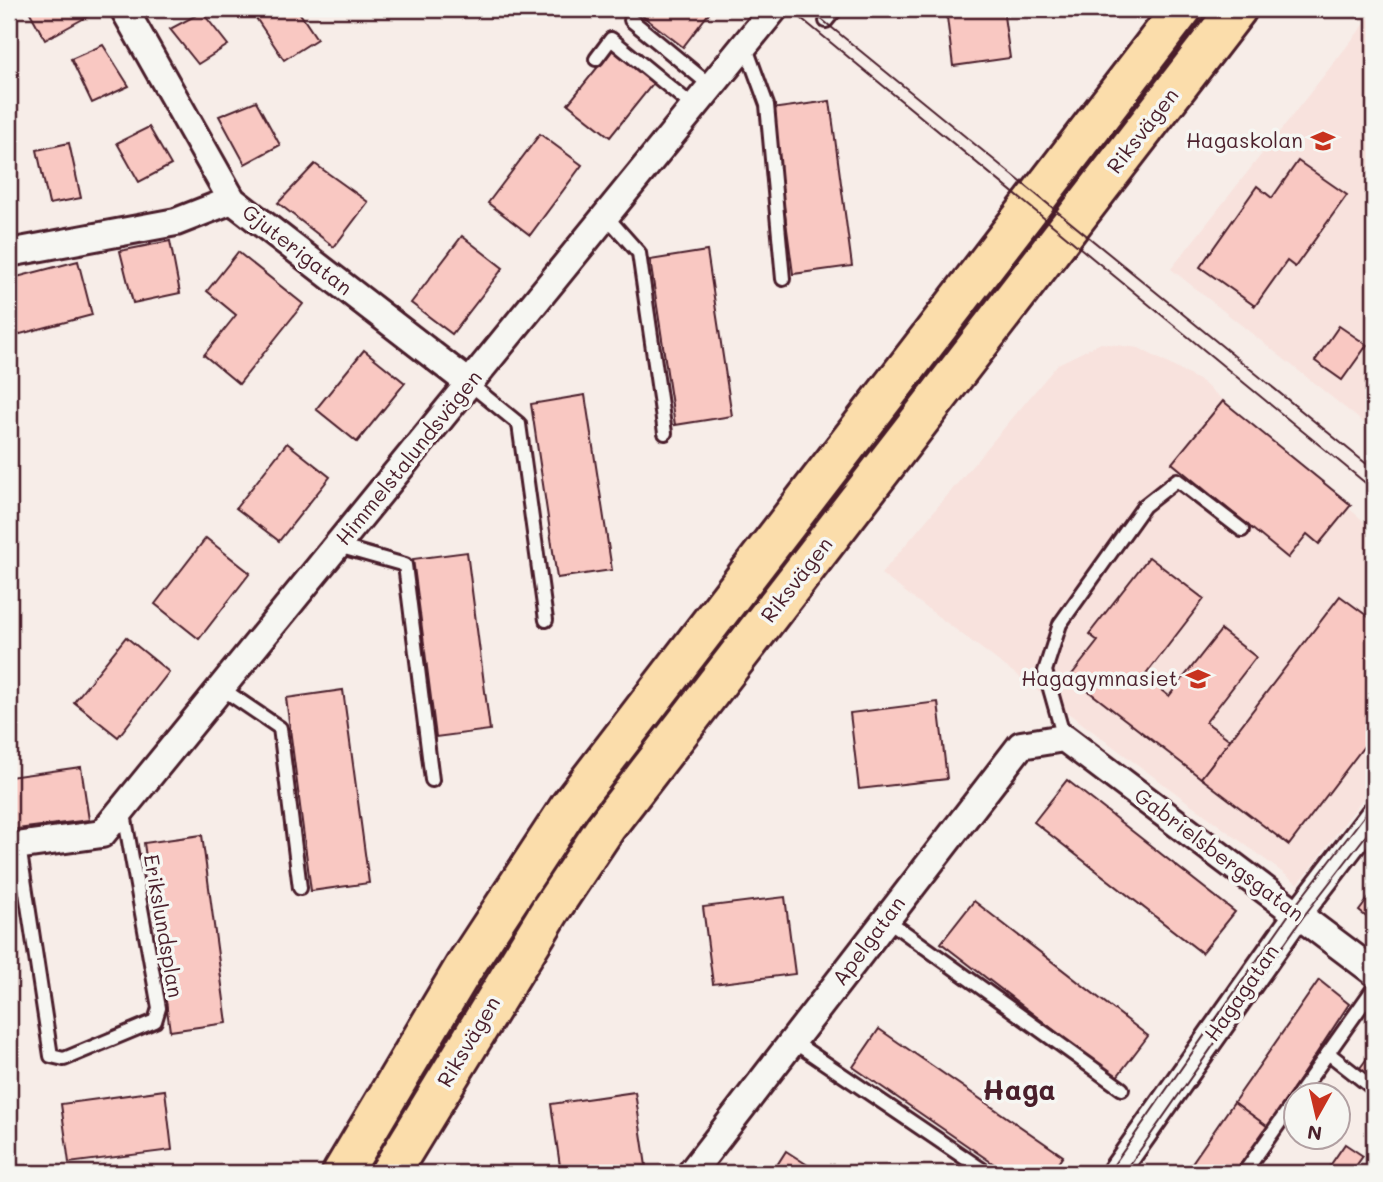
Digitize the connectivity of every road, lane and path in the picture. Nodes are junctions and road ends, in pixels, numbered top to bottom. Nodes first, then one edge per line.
1 (124, 9) edge
2 (774, 9) edge
3 (836, 9) edge
4 (1182, 9) edge
5 (1237, 9) edge
6 (631, 20) dead end
7 (825, 21) dead end
8 (745, 45) junction
9 (596, 59) dead end
10 (711, 86) junction
11 (694, 107) junction
12 (232, 200) junction
13 (606, 216) junction
14 (9, 253) edge
15 (783, 279) dead end
16 (470, 384) junction
17 (664, 433) dead end
18 (1242, 530) dead end
19 (337, 546) junction
20 (546, 620) dead end
21 (221, 688) junction
22 (1064, 738) junction
23 (432, 780) dead end
24 (123, 807) junction
25 (1374, 815) edge
26 (14, 846) edge
27 (300, 888) dead end
28 (1298, 914) junction
29 (885, 919) junction
30 (1374, 972) edge
31 (1374, 988) edge
32 (794, 1042) junction
33 (1328, 1053) junction
34 (1309, 1080) edge
35 (1122, 1089) dead end
36 (1374, 1089) edge
37 (1282, 1120) edge
38 (342, 1173) edge
39 (390, 1173) edge
40 (692, 1173) edge
41 (987, 1173) edge
42 (1115, 1173) edge
43 (1244, 1173) edge

1 - 12 street, Gjuterigatan
2 - 8 street, Himmelstalundsvägen
3 - 7 lane
4 - 38 highway, Riksvägen
5 - 39 highway, Riksvägen
6 - 10 lane
8 - 10 street, Himmelstalundsvägen
8 - 15 lane
9 - 11 lane
10 - 11 street, Himmelstalundsvägen
11 - 13 street, Himmelstalundsvägen
12 - 14 street
12 - 16 street, Gjuterigatan
13 - 16 street, Himmelstalundsvägen
13 - 17 lane
16 - 19 street, Himmelstalundsvägen
16 - 20 lane
18 - 22 lane
19 - 21 street, Himmelstalundsvägen
19 - 23 lane
21 - 24 street, Himmelstalundsvägen
21 - 27 lane
22 - 28 street, Gabrielsbergsgatan
22 - 29 street, Apelgatan
24 - 26 street, Himmelstalundsvägen
24 - 26 lane, Erikslundsplan
25 - 28 street, Hagagatan
28 - 30 street, Gabrielsbergsgatan
28 - 42 street, Hagagatan
29 - 32 street, Apelgatan
29 - 35 lane
31 - 33 lane
32 - 40 street, Apelgatan
32 - 41 lane
33 - 34 lane
33 - 36 lane
37 - 43 lane

